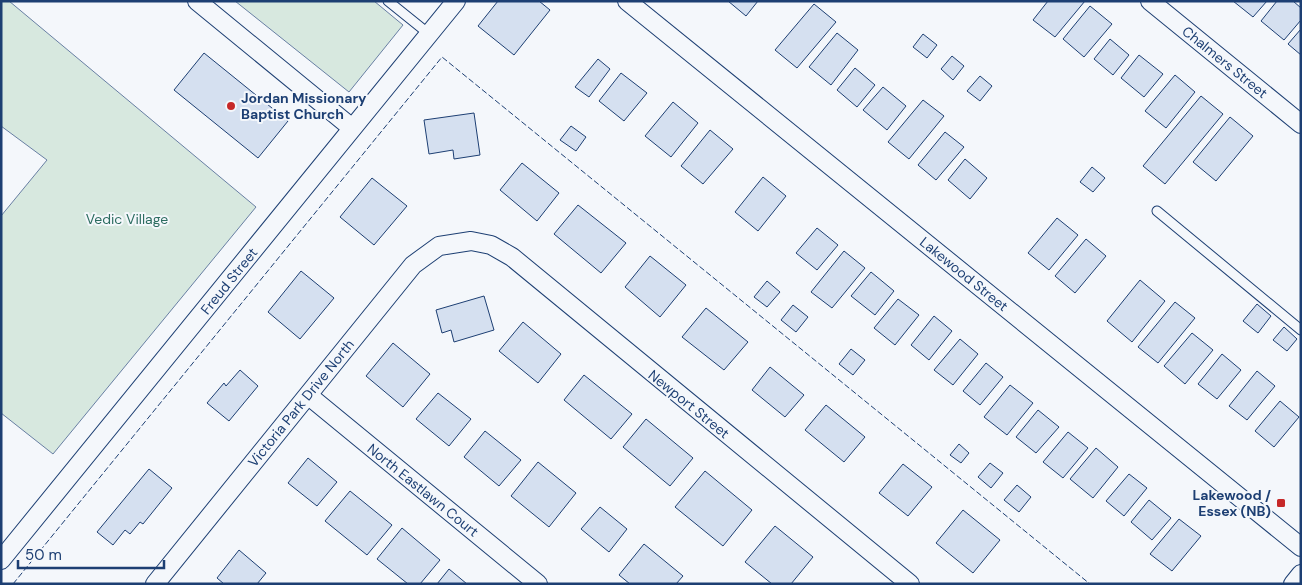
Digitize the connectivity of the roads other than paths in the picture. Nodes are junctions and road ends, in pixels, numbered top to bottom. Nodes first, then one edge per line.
1 (197, 1) edge
2 (388, 1) edge
3 (456, 1) edge
4 (627, 1) edge
5 (1150, 1) edge
6 (429, 34) junction
7 (1301, 124) edge
8 (352, 128) junction
9 (1157, 211) dead end
10 (461, 242) joint
11 (1301, 330) edge
12 (309, 396) junction
13 (1301, 547) edge
14 (1, 560) edge
15 (1301, 574) edge
16 (155, 584) edge
17 (538, 584) edge
18 (910, 584) edge
19 (1293, 584) edge

1 - 8 street
2 - 6 lane
3 - 6 street, Freud Street
4 - 13 street, Lakewood Street
5 - 7 street, Chalmers Street
6 - 8 street, Freud Street
8 - 14 street, Freud Street
9 - 11 lane
10 - 12 street, Victoria Park Drive North
10 - 18 street, Newport Street
12 - 16 street, Victoria Park Drive North
12 - 17 street, North Eastlawn Court
15 - 19 street

